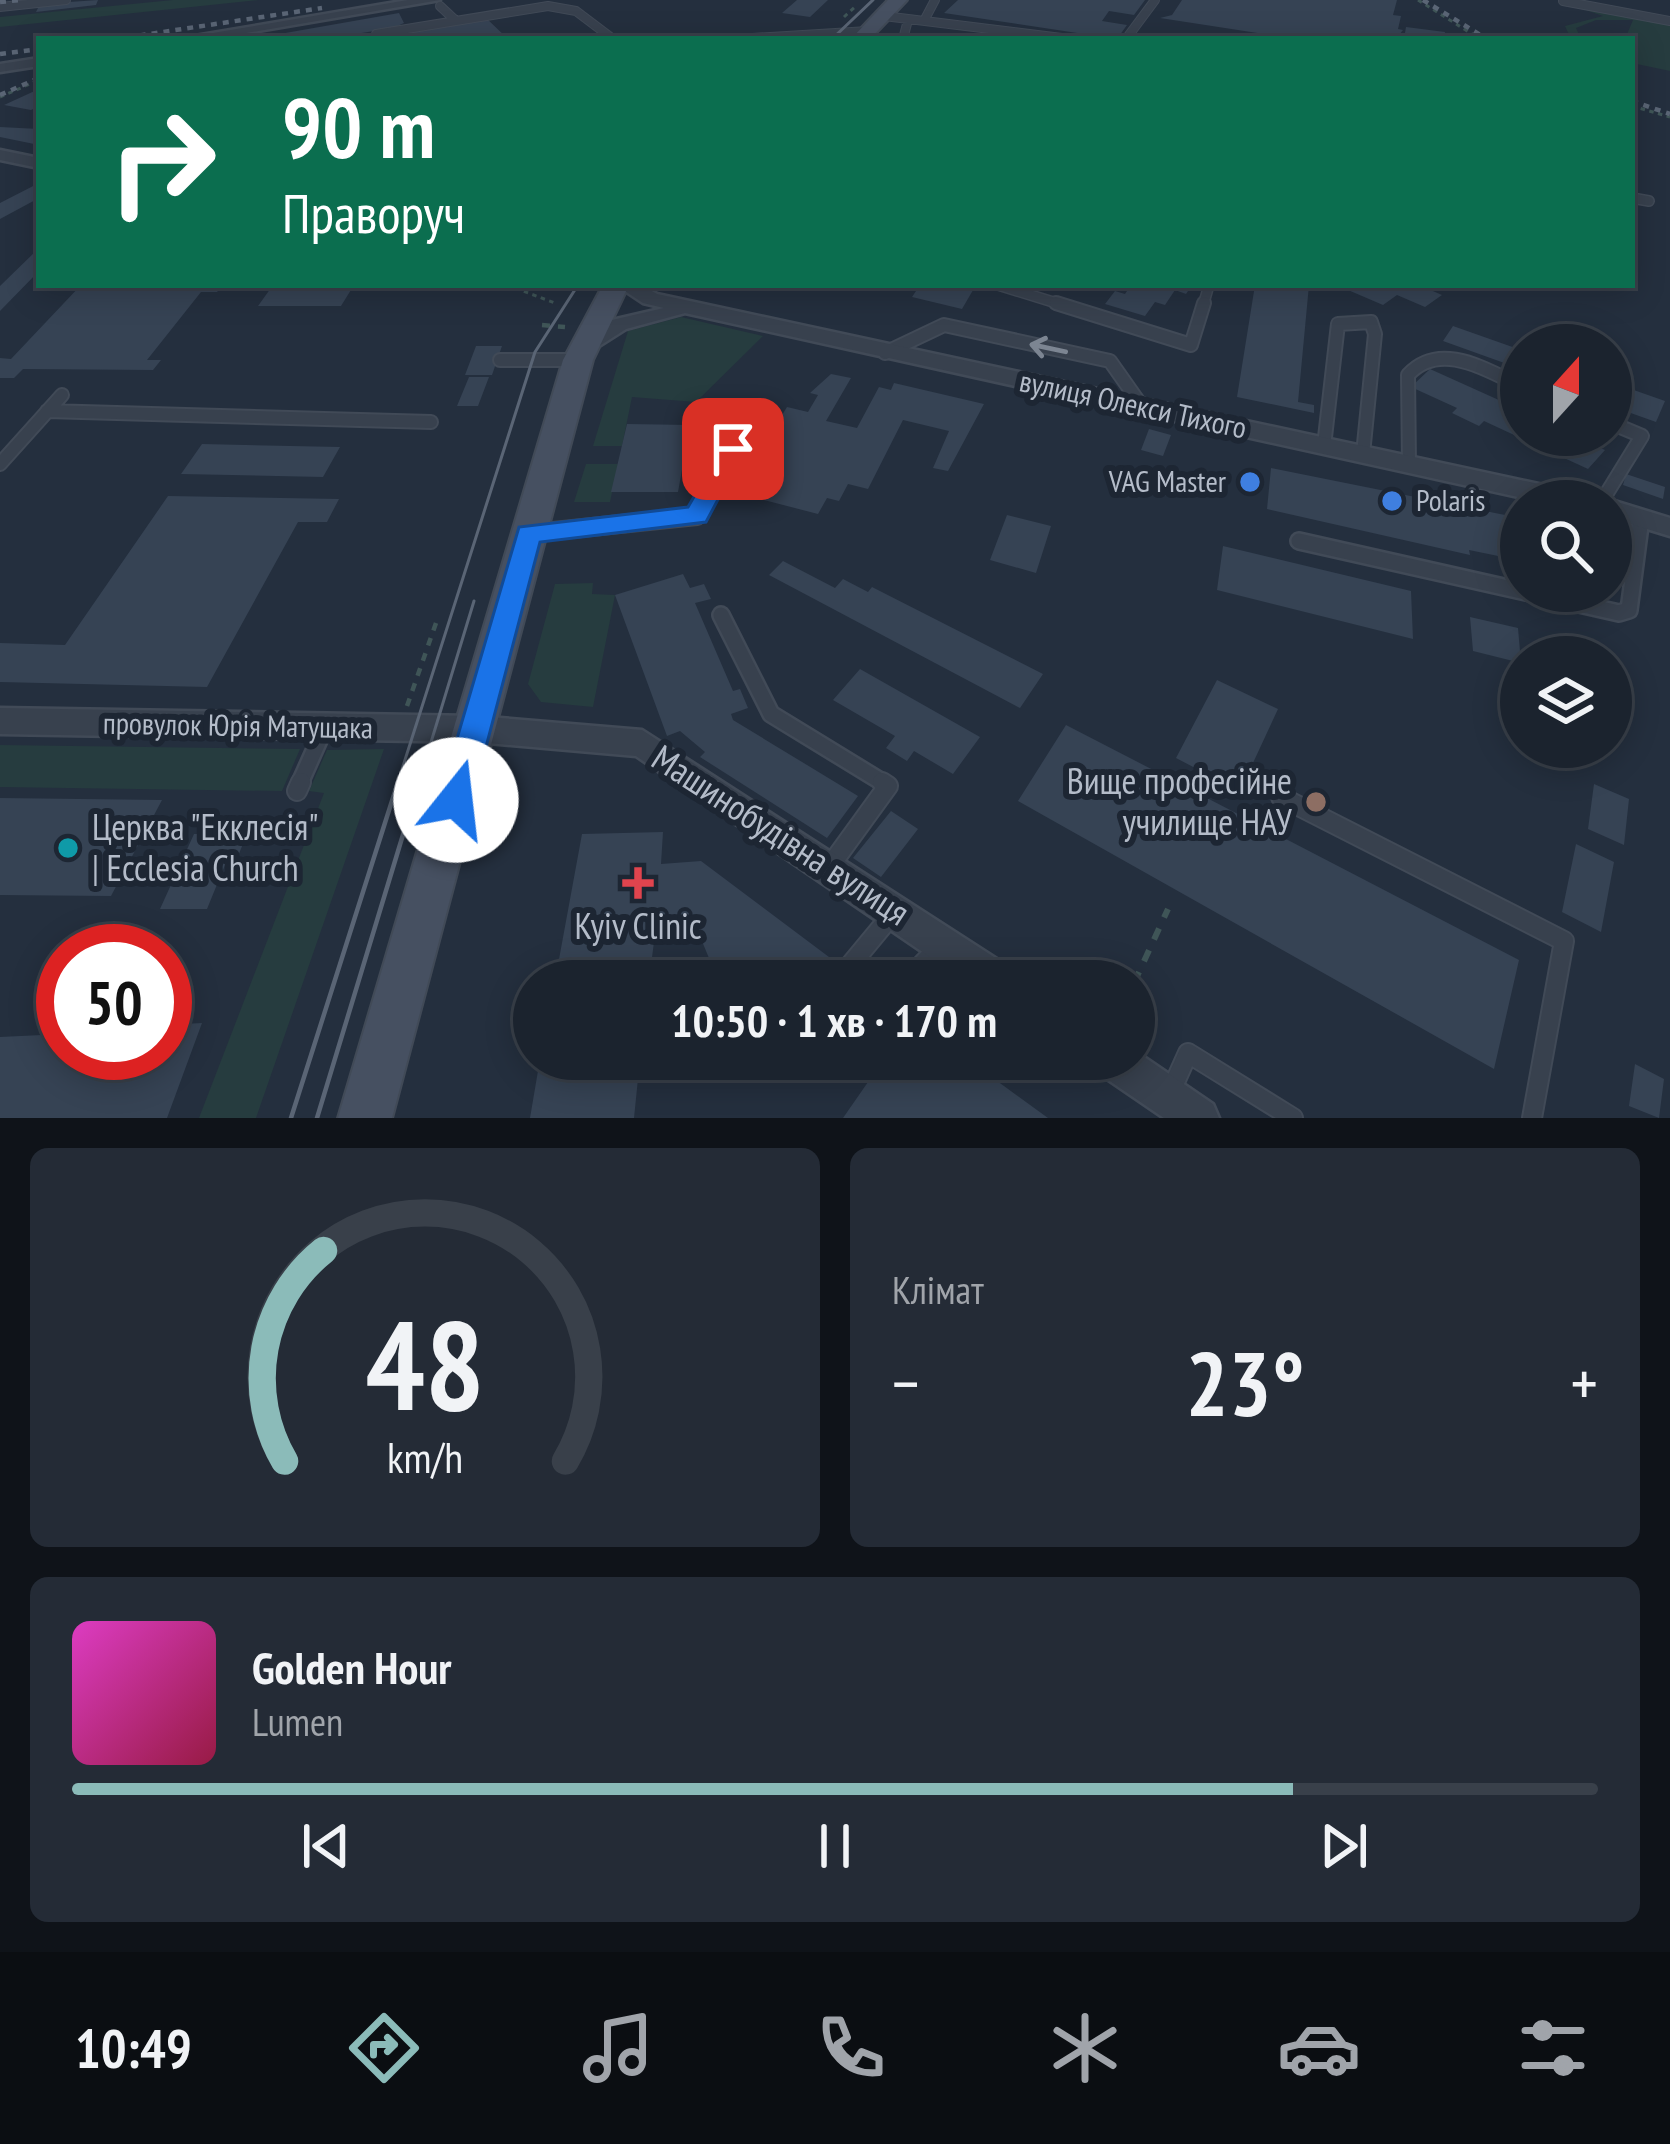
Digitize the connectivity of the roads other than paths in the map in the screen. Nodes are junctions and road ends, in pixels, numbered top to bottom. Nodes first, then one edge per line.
1 (65, 0) edge
2 (898, 0) edge
3 (935, 0) edge
4 (1155, 0) edge
5 (1563, 1) edge
6 (436, 3) edge
7 (0, 7) edge
8 (884, 16) junction
9 (926, 17) junction
10 (455, 20) junction
11 (908, 20) junction
12 (1670, 21) edge
13 (864, 35) edge
14 (205, 36) edge
15 (378, 36) edge
16 (608, 36) edge
17 (782, 36) edge
18 (904, 36) edge
19 (1050, 36) edge
20 (1128, 36) edge
21 (36, 62) edge
22 (0, 68) edge
23 (0, 155) edge
24 (36, 162) edge
25 (1635, 199) edge
26 (1649, 201) dead end
27 (614, 288) edge
28 (631, 288) edge
29 (1008, 288) edge
30 (1208, 288) edge
31 (691, 309) junction
32 (581, 353) junction
33 (884, 353) junction
34 (500, 360) dead end
35 (1500, 377) edge
36 (62, 394) dead end
37 (1141, 405) junction
38 (47, 411) junction
39 (751, 416) dead end
40 (431, 422) dead end
41 (1324, 446) junction
42 (1363, 454) junction
43 (0, 464) edge
44 (1409, 465) junction
45 (1500, 485) edge
46 (1632, 515) edge
47 (1641, 518) junction
48 (1670, 527) edge
49 (529, 534) junction
50 (1300, 541) dead end
51 (721, 615) dead end
52 (0, 721) edge
53 (324, 729) junction
54 (476, 729) junction
55 (297, 791) dead end
56 (1281, 797) dead end
57 (830, 866) junction
58 (895, 910) junction
59 (943, 943) junction
60 (854, 960) edge
61 (926, 960) edge
62 (968, 960) edge
63 (1142, 1080) edge
64 (1183, 1108) edge
65 (365, 1118) edge
66 (1293, 1118) edge
67 (1532, 1118) edge

1 - 7 lane
2 - 8 main road
3 - 9 lane
4 - 20 lane
5 - 12 lane
6 - 10 lane
6 - 14 street
8 - 11 lane
8 - 13 main road
9 - 11 lane
9 - 19 lane
10 - 15 lane
10 - 16 lane
11 - 18 lane
13 - 17 lane
21 - 22 street
23 - 24 street
25 - 26 lane
27 - 32 main road
28 - 31 street, вулиця Олекси Тихого
29 - 30 lane
31 - 32 street, вулиця Олекси Тихого
31 - 33 street, вулиця Олекси Тихого
32 - 34 lane
32 - 49 main road
33 - 37 street, вулиця Олекси Тихого
37 -> 33 lane
35 - 44 lane
36 - 38 lane
37 - 41 street, вулиця Олекси Тихого
38 - 40 lane
38 - 43 lane
39 - 49 lane
41 - 42 street, вулиця Олекси Тихого
41 - 42 lane
42 - 44 street, вулиця Олекси Тихого
44 - 45 street, вулиця Олекси Тихого
46 - 47 street
47 - 48 street
47 - 50 lane
49 - 54 main road
51 - 57 lane
52 - 53 street, провулок Юрія Матущака
53 - 54 street, провулок Юрія Матущака
53 - 55 lane
54 - 57 street, Машинобудівна вулиця
54 - 65 main road
56 - 67 lane
57 - 58 street, Машинобудівна вулиця
58 - 59 street, Машинобудівна вулиця
58 - 60 lane
59 - 61 lane
59 - 62 street, Машинобудівна вулиця
63 - 64 street
64 - 66 lane

